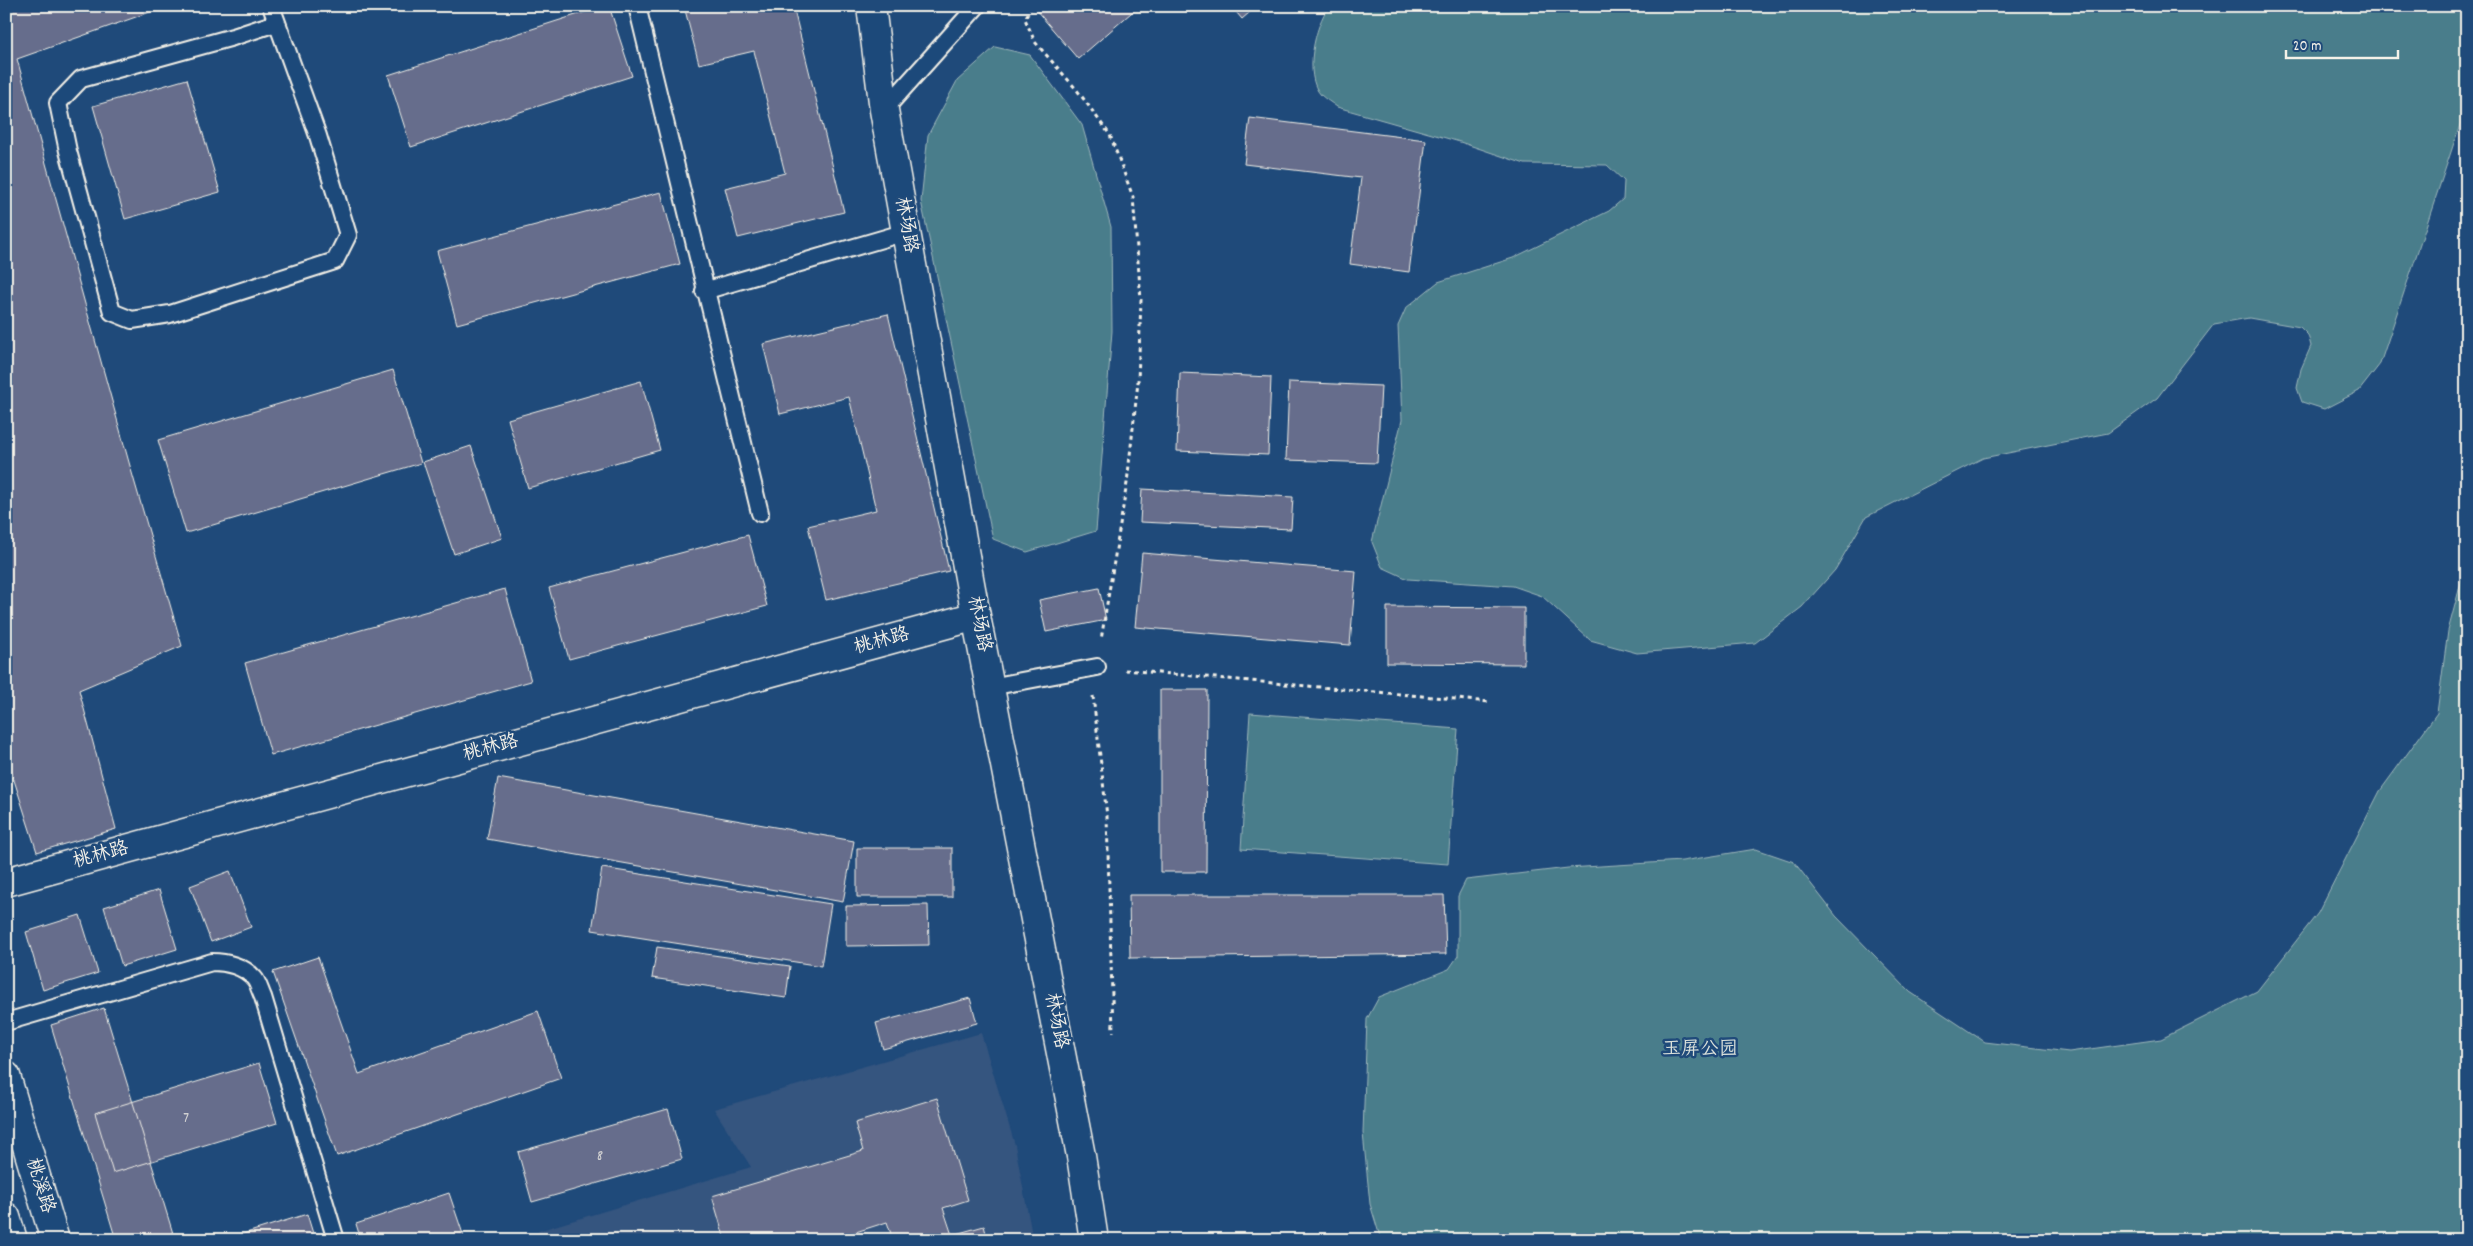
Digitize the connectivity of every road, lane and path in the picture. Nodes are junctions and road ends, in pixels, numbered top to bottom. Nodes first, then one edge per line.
1 (271, 6) edge
2 (637, 6) edge
3 (871, 6) edge
4 (977, 6) edge
5 (1032, 6) edge
6 (276, 23) junction
7 (884, 110) junction
8 (906, 232) junction
9 (704, 291) junction
10 (760, 513) dead end
11 (976, 616) junction
12 (1097, 668) junction
13 (990, 687) junction
14 (1490, 702) dead end
15 (6, 882) edge
16 (6, 1022) edge
17 (1113, 1032) dead end
18 (6, 1076) edge
19 (6, 1217) edge
20 (13, 1240) edge
21 (55, 1240) edge
22 (336, 1240) edge
23 (1094, 1240) edge

1 - 6 lane
2 - 9 lane
3 - 7 street, 林场路
4 - 7 lane
5 - 12 path
6 - 6 lane
7 - 8 street, 林场路
8 - 9 lane
8 - 11 street, 林场路
9 - 10 lane
11 - 13 street, 林场路
11 - 15 street, 桃林路
12 - 13 lane
12 - 14 path
12 - 17 path
13 - 23 street, 林场路
16 - 22 lane
18 - 21 street, 桃溪路
19 - 20 street

